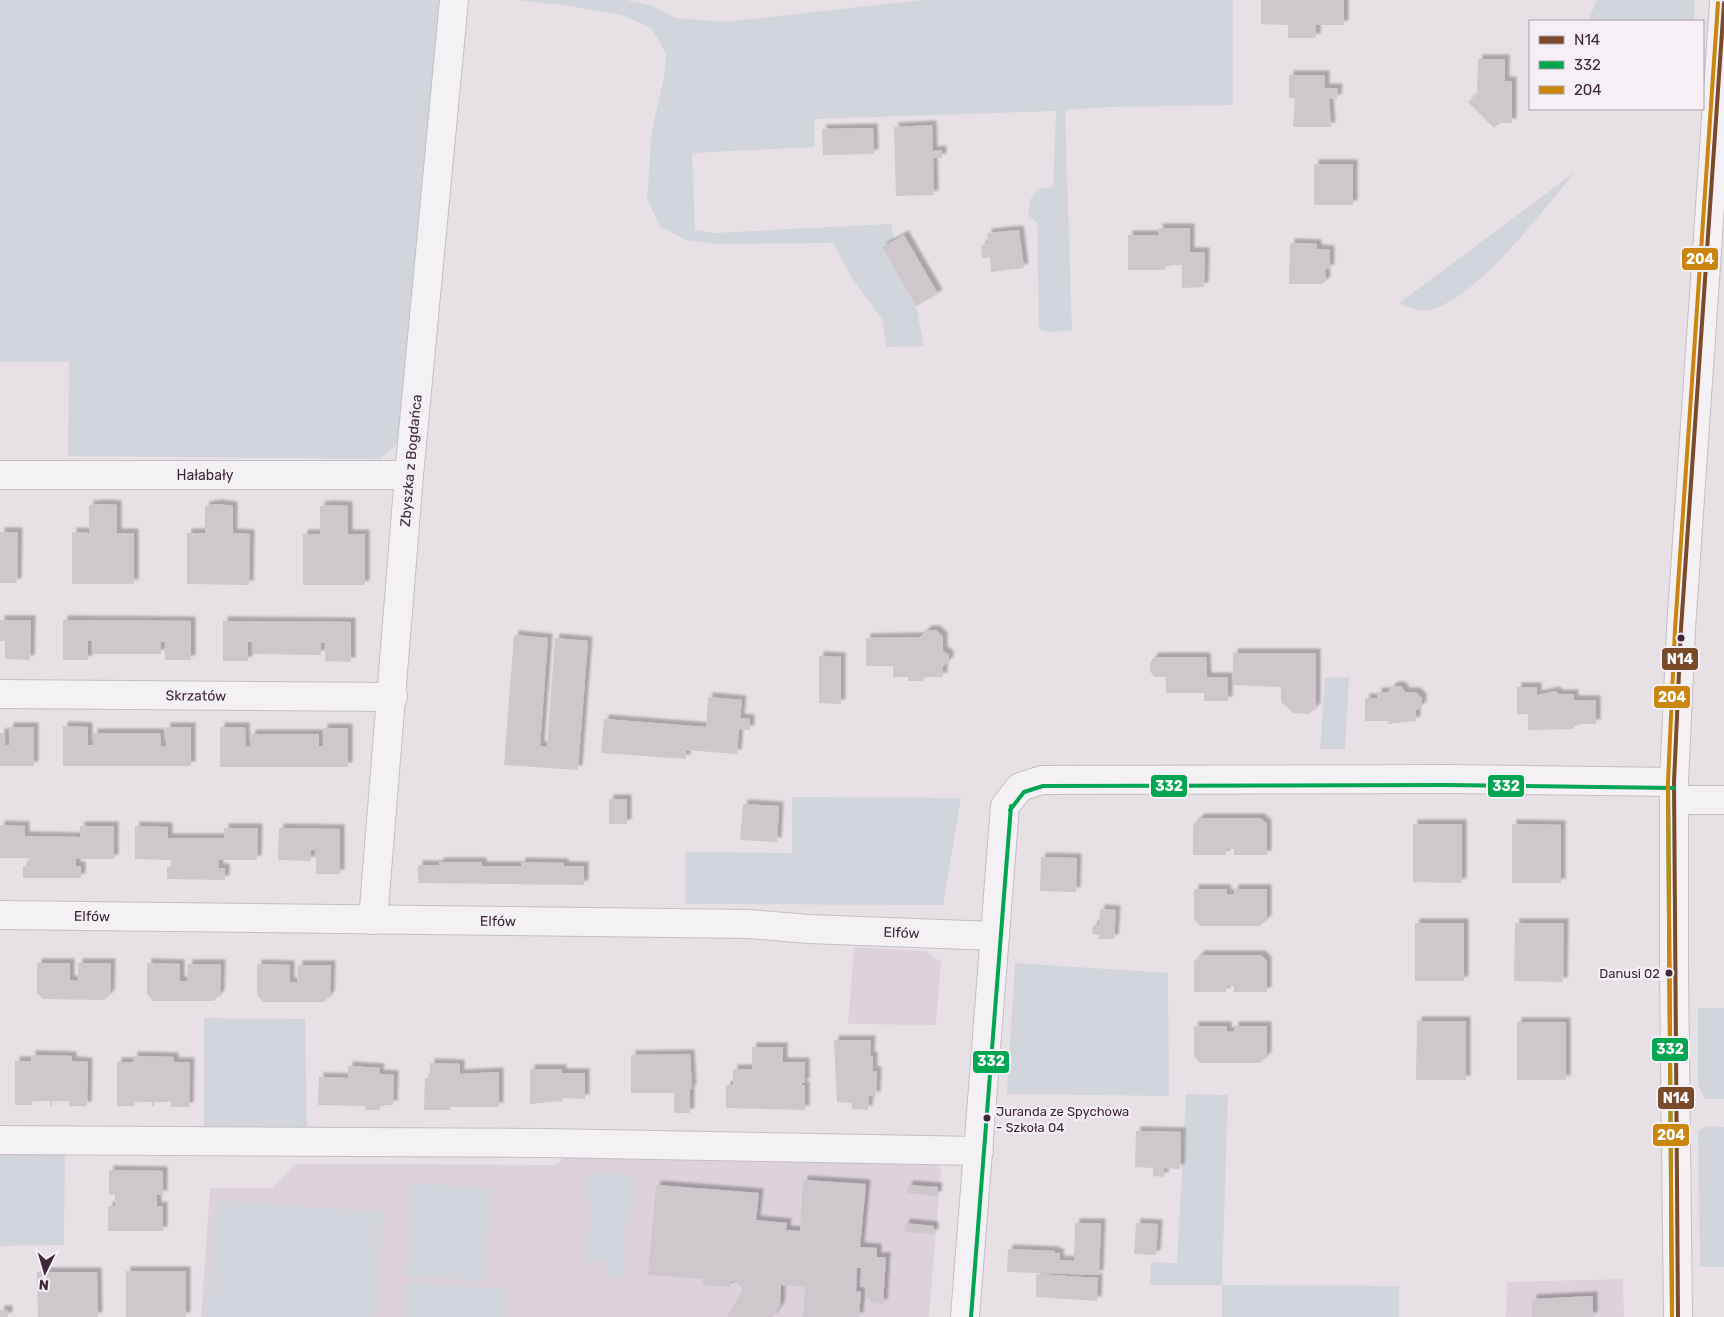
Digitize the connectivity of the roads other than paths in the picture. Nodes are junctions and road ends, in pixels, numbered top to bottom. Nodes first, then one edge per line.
1 (454, 0) edge
2 (1724, 2) edge
3 (0, 475) edge
4 (409, 475) junction
5 (0, 694) edge
6 (393, 697) junction
7 (1674, 791) junction
8 (1724, 800) edge
9 (0, 915) edge
10 (374, 920) junction
11 (995, 936) junction
12 (0, 1140) edge
13 (979, 1151) junction
14 (965, 1317) edge
15 (1678, 1317) edge

1 - 4 street, Zbyszka z Bogdańca
2 - 7 street
3 - 4 street, Hałabały
4 - 6 street, Zbyszka z Bogdańca
5 - 6 street, Skrzatów
6 - 10 street, Zbyszka z Bogdańca
7 - 8 street
7 - 11 street
7 - 15 street
9 - 10 street, Elfów
10 - 11 street, Elfów
11 - 13 street
12 - 13 street
13 - 14 street

